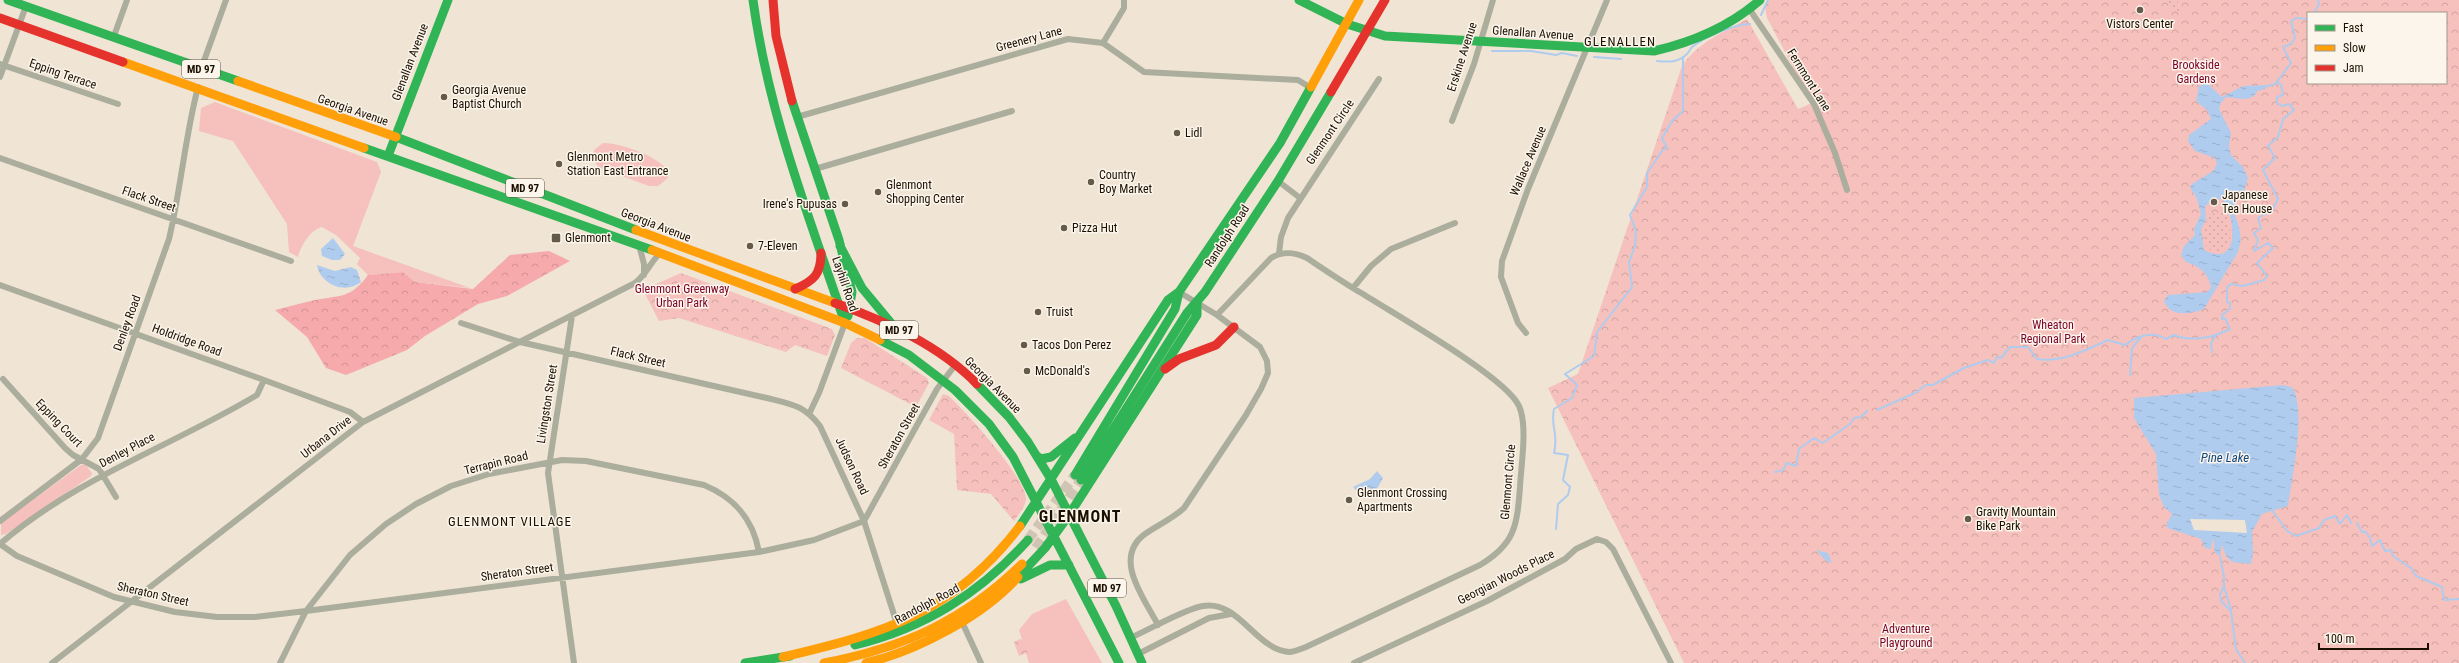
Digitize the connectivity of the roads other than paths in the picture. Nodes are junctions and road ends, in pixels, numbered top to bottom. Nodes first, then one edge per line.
1 (8, 0) edge
2 (126, 0) edge
3 (226, 0) edge
4 (448, 0) edge
5 (753, 0) edge
6 (773, 0) edge
7 (1124, 0) edge
8 (1299, 0) edge
9 (1359, 0) edge
10 (1385, 0) edge
11 (1493, 0) edge
12 (1608, 0) edge
13 (1760, 0) edge
14 (26, 6) junction
15 (1750, 10) junction
16 (0, 18) edge
17 (19, 24) junction
18 (1347, 24) junction
19 (1368, 32) junction
20 (114, 36) junction
21 (1479, 42) junction
22 (1103, 43) junction
23 (1588, 49) junction
24 (2, 64) edge
25 (201, 69) junction
26 (0, 77) edge
27 (1379, 79) dead end
28 (198, 87) junction
29 (1311, 88) junction
30 (118, 104) dead end
31 (1012, 111) dead end
32 (798, 117) junction
33 (1452, 121) dead end
34 (394, 136) junction
35 (388, 156) junction
36 (0, 158) edge
37 (815, 169) junction
38 (1278, 181) junction
39 (1847, 190) dead end
40 (1300, 198) junction
41 (174, 219) junction
42 (1455, 222) dead end
43 (639, 245) junction
44 (840, 246) junction
45 (660, 253) junction
46 (821, 253) junction
47 (1279, 253) junction
48 (291, 261) dead end
49 (644, 276) junction
50 (0, 285) edge
51 (1353, 288) junction
52 (795, 289) junction
53 (1179, 292) junction
54 (1197, 303) junction
55 (838, 304) junction
56 (851, 309) junction
57 (1217, 315) junction
58 (572, 316) junction
59 (461, 323) dead end
60 (845, 323) junction
61 (1234, 327) junction
62 (896, 328) junction
63 (136, 333) junction
64 (1526, 333) dead end
65 (520, 342) junction
66 (566, 351) junction
67 (956, 364) junction
68 (3, 379) dead end
69 (943, 379) junction
70 (264, 380) junction
71 (1152, 384) junction
72 (810, 412) junction
73 (364, 422) junction
74 (1081, 433) junction
75 (1037, 456) junction
76 (82, 459) junction
77 (549, 462) junction
78 (104, 475) junction
79 (1052, 481) junction
80 (116, 497) dead end
81 (1037, 504) junction
82 (1068, 515) junction
83 (0, 520) edge
84 (864, 521) junction
85 (1054, 536) junction
86 (1028, 540) tunnel mouth
87 (0, 544) edge
88 (1036, 548) tunnel mouth
89 (759, 552) junction
90 (1069, 565) junction
91 (562, 577) junction
92 (1012, 584) junction
93 (132, 601) junction
94 (306, 611) junction
95 (1233, 614) junction
96 (962, 622) junction
97 (897, 624) junction
98 (1158, 625) junction
99 (1130, 638) junction
100 (1138, 654) junction
101 (783, 657) junction
102 (893, 660) edge
103 (52, 663) edge
104 (280, 663) edge
105 (574, 663) edge
106 (745, 663) edge
107 (824, 663) edge
108 (866, 663) edge
109 (981, 663) edge
110 (1120, 663) edge
111 (1142, 663) edge
112 (1354, 663) edge
113 (1671, 663) edge

1 - 14 main road, Georgia Avenue / MD 97
2 - 20 street
3 - 25 street
4 - 34 main road, Glenallan Avenue
5 - 46 main road, Layhill Road
6 - 32 main road, Layhill Road
7 - 22 street
8 - 18 main road, Glenallan Avenue
9 - 18 main road, Randolph Road
10 - 19 main road, Randolph Road
11 - 21 street, Erskine Avenue
12 - 23 street, Wallace Avenue
13 - 15 main road, Glenallan Avenue
14 - 17 street
14 - 20 main road, Georgia Avenue / MD 97
15 - 23 main road, Glenallan Avenue
15 - 39 street, Fernmont Lane
16 - 17 main road, Georgia Avenue / MD 97
17 - 24 street
17 - 28 main road, Georgia Avenue / MD 97
18 - 19 main road, Glenallan Avenue
18 - 29 main road, Randolph Road
19 - 21 main road, Glenallan Avenue
19 - 38 main road, Randolph Road
20 - 25 main road, Georgia Avenue / MD 97
21 - 23 main road, Glenallan Avenue
21 - 33 street, Erskine Avenue
22 - 29 street, Greenery Lane
22 - 32 street, Greenery Lane
23 - 64 street, Wallace Avenue
24 - 26 street
24 - 30 street, Epping Terrace
25 - 34 main road, Georgia Avenue / MD 97
27 - 40 street, Glenmont Circle
28 - 35 main road, Georgia Avenue / MD 97
28 - 41 street, Denley Road
29 - 53 main road, Randolph Road
31 - 37 street
32 - 37 main road, Layhill Road
34 - 35 main road, Glenallan Avenue
34 - 52 main road, Georgia Avenue / MD 97
35 - 43 main road, Georgia Avenue / MD 97
36 - 41 street, Flack Street
37 - 44 main road, Layhill Road
38 - 40 street
38 - 54 main road, Randolph Road
40 - 47 street, Glenmont Circle
41 - 48 street, Flack Street
41 - 63 street, Denley Road
42 - 51 street
43 - 45 main road, Georgia Avenue / MD 97
43 - 49 street
44 - 56 main road, Layhill Road
44 - 62 main road
45 - 49 street
45 - 60 main road, Georgia Avenue / MD 97
46 - 52 main road
46 - 55 main road, Layhill Road
47 - 51 street, Glenmont Circle
47 - 57 street
49 - 58 street, Urbana Drive
50 - 63 street, Holdridge Road
51 - 95 street, Glenmont Circle
52 - 55 main road, Georgia Avenue / MD 97
53 - 54 street
53 - 54 main road, Randolph Road
53 - 74 main road
54 - 57 street
54 - 71 main road
55 - 56 main road, Georgia Avenue / MD 97
55 - 60 main road, Layhill Road
56 - 60 main road, Layhill Road
56 - 62 main road, Georgia Avenue / MD 97
57 - 61 street
58 - 65 street, Urbana Drive
58 - 66 street, Livingston Street
59 - 65 street, Flack Street
60 - 69 main road, Georgia Avenue / MD 97
60 - 72 street
61 - 71 main road
61 - 98 street
62 - 67 main road, Georgia Avenue / MD 97
63 - 70 street, Holdridge Road
63 - 76 street, Denley Road
65 - 66 street, Flack Street
65 - 73 street, Urbana Drive
66 - 72 street, Flack Street
66 - 77 street, Livingston Street
67 - 69 street, Sheraton Street
67 - 75 main road, Georgia Avenue / MD 97
68 - 76 street, Epping Court
69 - 81 main road, Georgia Avenue / MD 97
69 - 84 street, Sheraton Street
70 - 73 street, Holdridge Road
70 - 78 street, Denley Place
71 - 82 main road
72 - 84 street, Judson Road
73 - 93 street, Urbana Drive
74 - 75 main road
74 - 79 main road
75 - 79 main road, Georgia Avenue / MD 97
76 - 78 street, Epping Court
76 - 83 street, Denley Road
77 - 89 street, Terrapin Road
77 - 91 street, Livingston Street
77 - 94 street, Terrapin Road
78 - 80 street, Epping Court
78 - 87 street, Denley Place
79 - 81 main road
79 - 82 main road, Georgia Avenue / MD 97
81 - 85 main road, Georgia Avenue / MD 97
81 - 97 main road
82 - 85 main road
82 - 99 main road, Georgia Avenue / MD 97
84 - 89 street, Sheraton Street
84 - 97 street, Judson Road
85 - 90 main road, Georgia Avenue / MD 97
85 - 92 main road
86 - 101 main road, Randolph Road
87 - 93 street, Sheraton Street
88 - 107 main road, Randolph Road
89 - 91 street, Sheraton Street
90 - 92 main road
90 - 110 main road, Georgia Avenue / MD 97
91 - 94 street, Sheraton Street
91 - 105 street, Livingston Street
92 - 96 main road
93 - 94 street, Sheraton Street
93 - 103 street, Urbana Drive
94 - 104 street, Terrapin Road
95 - 98 street, Glenmont Circle
95 - 100 street
96 - 102 main road
96 - 109 street
97 - 101 main road
98 - 99 street, Glenmont Circle
99 - 100 main road, Georgia Avenue / MD 97
100 - 111 main road, Georgia Avenue / MD 97
101 - 106 main road, Randolph Road
102 - 108 main road
112 - 113 street, Georgian Woods Place

